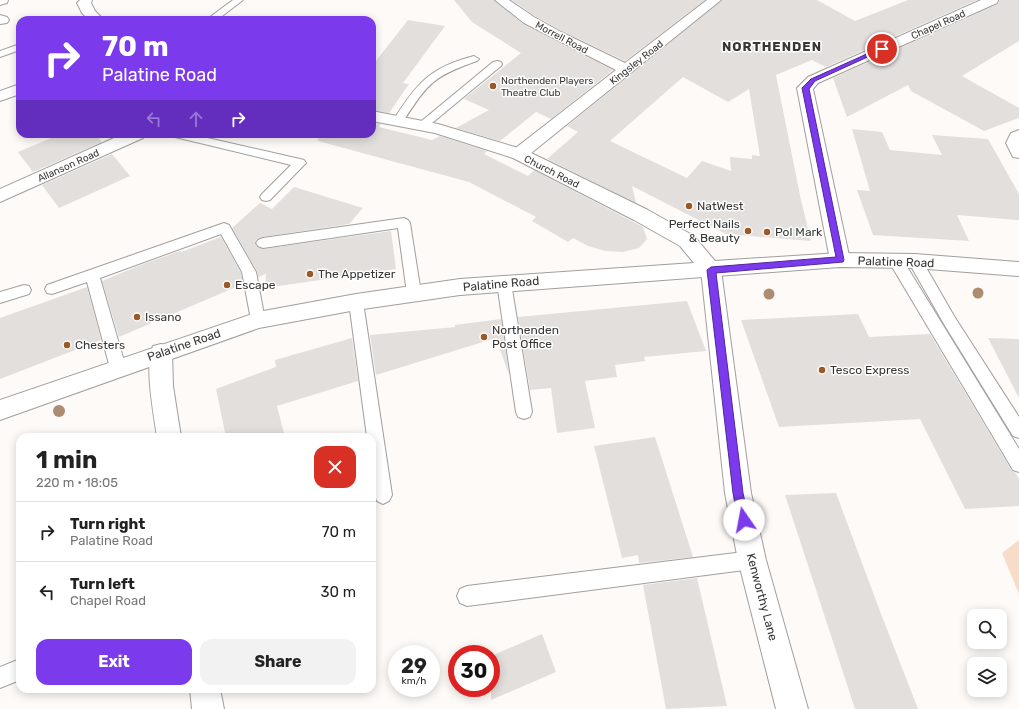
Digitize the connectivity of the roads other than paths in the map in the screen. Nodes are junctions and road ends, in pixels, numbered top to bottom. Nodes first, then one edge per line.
1 (86, 0) edge
2 (239, 0) edge
3 (501, 0) edge
4 (715, 0) edge
5 (992, 0) edge
6 (92, 16) edge
7 (217, 16) edge
8 (16, 48) edge
9 (0, 54) edge
10 (474, 59) dead end
11 (497, 64) dead end
12 (625, 69) junction
13 (16, 90) edge
14 (0, 96) edge
15 (376, 117) edge
16 (398, 121) junction
17 (422, 126) junction
18 (1019, 135) edge
19 (128, 138) edge
20 (192, 138) edge
21 (1019, 153) edge
22 (519, 154) junction
23 (0, 196) edge
24 (266, 197) dead end
25 (263, 243) dead end
26 (840, 260) junction
27 (896, 261) junction
28 (916, 261) junction
29 (1019, 269) edge
30 (711, 270) junction
31 (92, 275) junction
32 (504, 283) junction
33 (52, 289) dead end
34 (24, 290) dead end
35 (414, 293) junction
36 (0, 298) edge
37 (356, 302) junction
38 (258, 320) junction
39 (161, 353) junction
40 (118, 368) junction
41 (0, 410) edge
42 (524, 412) dead end
43 (1019, 432) edge
44 (168, 433) edge
45 (374, 433) edge
46 (376, 445) edge
47 (1019, 464) edge
48 (383, 495) dead end
49 (752, 560) junction
50 (467, 596) dead end
51 (16, 671) edge
52 (0, 678) edge
53 (206, 693) edge
54 (208, 709) edge
55 (792, 709) edge

1 - 6 street
2 - 7 lane
3 - 12 street, Morrell Road
4 - 12 street, Kingsley Road
5 - 26 street, Chapel Road
8 - 9 lane
10 - 16 lane
11 - 17 lane
12 - 22 street, Kingsley Road
13 - 14 street
15 - 16 street, Church Road
16 - 17 street, Church Road
17 - 22 street, Church Road
18 - 21 street
19 - 23 street, Allanson Road
20 - 24 lane
22 - 30 street, Church Road
25 - 35 lane
26 - 27 street, Palatine Road
26 - 30 street, Palatine Road
27 - 28 street, Palatine Road
27 - 47 lane
28 - 29 street, Palatine Road
28 - 43 lane
30 - 32 street, Palatine Road
30 - 49 street, Kenworthy Lane
31 - 33 lane
31 - 38 lane
31 - 40 lane
32 - 35 street, Palatine Road
32 - 42 lane
34 - 36 lane
35 - 37 street, Palatine Road
37 - 38 street, Palatine Road
37 - 45 lane
38 - 39 street, Palatine Road
39 - 40 street, Palatine Road
39 - 44 street
40 - 41 street, Palatine Road
46 - 48 lane
49 - 50 lane
49 - 55 street, Kenworthy Lane
51 - 52 lane
53 - 54 street

